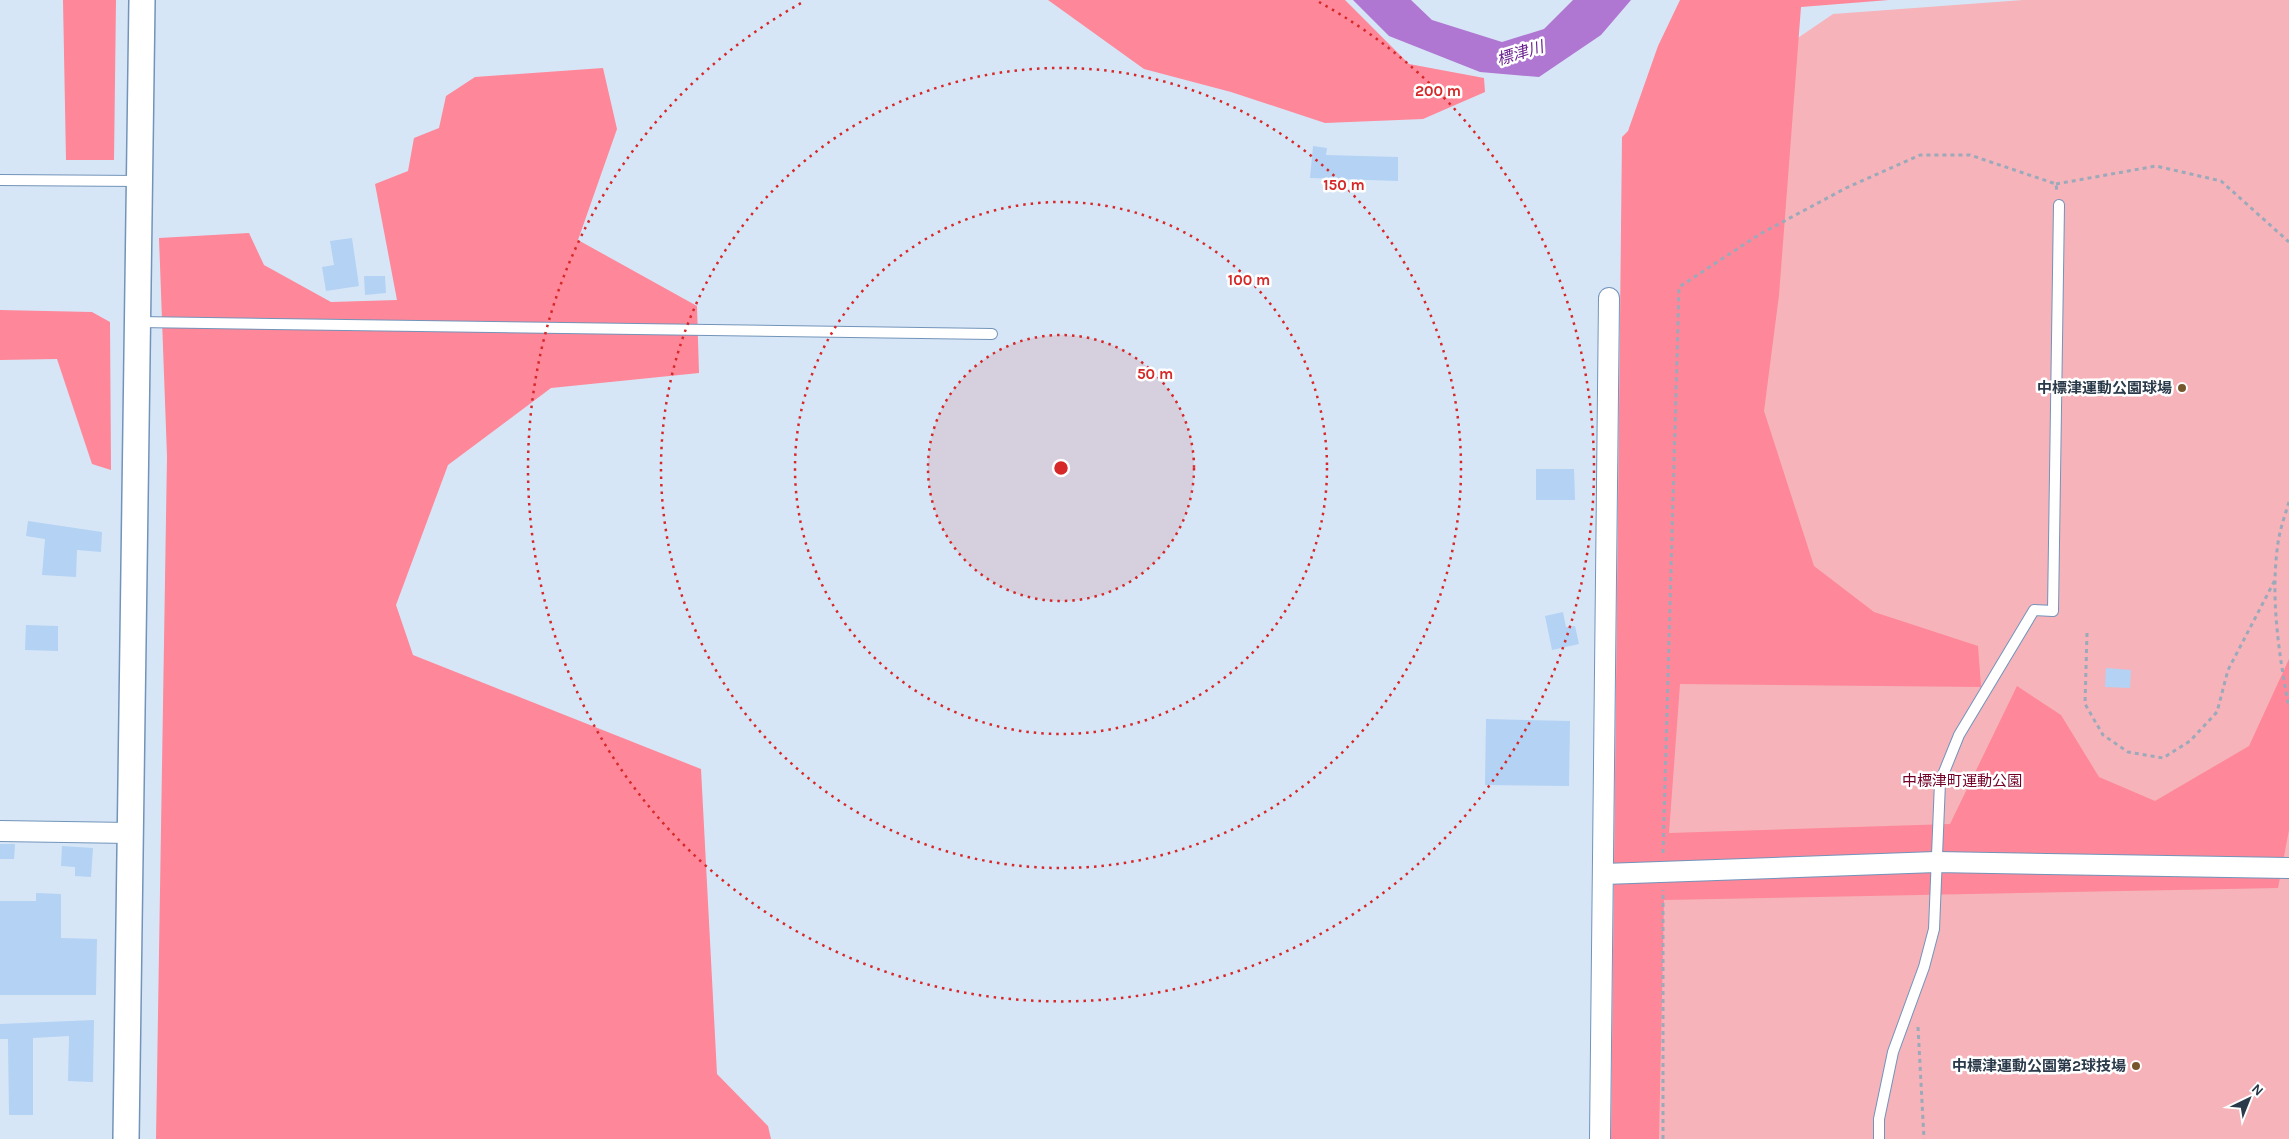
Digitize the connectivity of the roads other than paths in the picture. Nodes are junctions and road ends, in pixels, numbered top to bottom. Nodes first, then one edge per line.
1 (142, 0) edge
2 (0, 180) edge
3 (139, 181) junction
4 (2059, 205) road end
5 (1609, 298) dead end
6 (137, 322) junction
7 (992, 334) dead end
8 (0, 831) edge
9 (130, 833) junction
10 (1936, 862) junction
11 (2289, 868) edge
12 (1604, 874) junction
13 (126, 1139) edge
14 (1600, 1139) edge
15 (1879, 1139) edge

1 - 3 street
2 - 3 lane
3 - 6 street
4 - 10 lane
5 - 12 street
6 - 7 lane
6 - 9 street
8 - 9 street
9 - 13 street
10 - 11 street
10 - 12 street
10 - 15 lane
12 - 14 street

